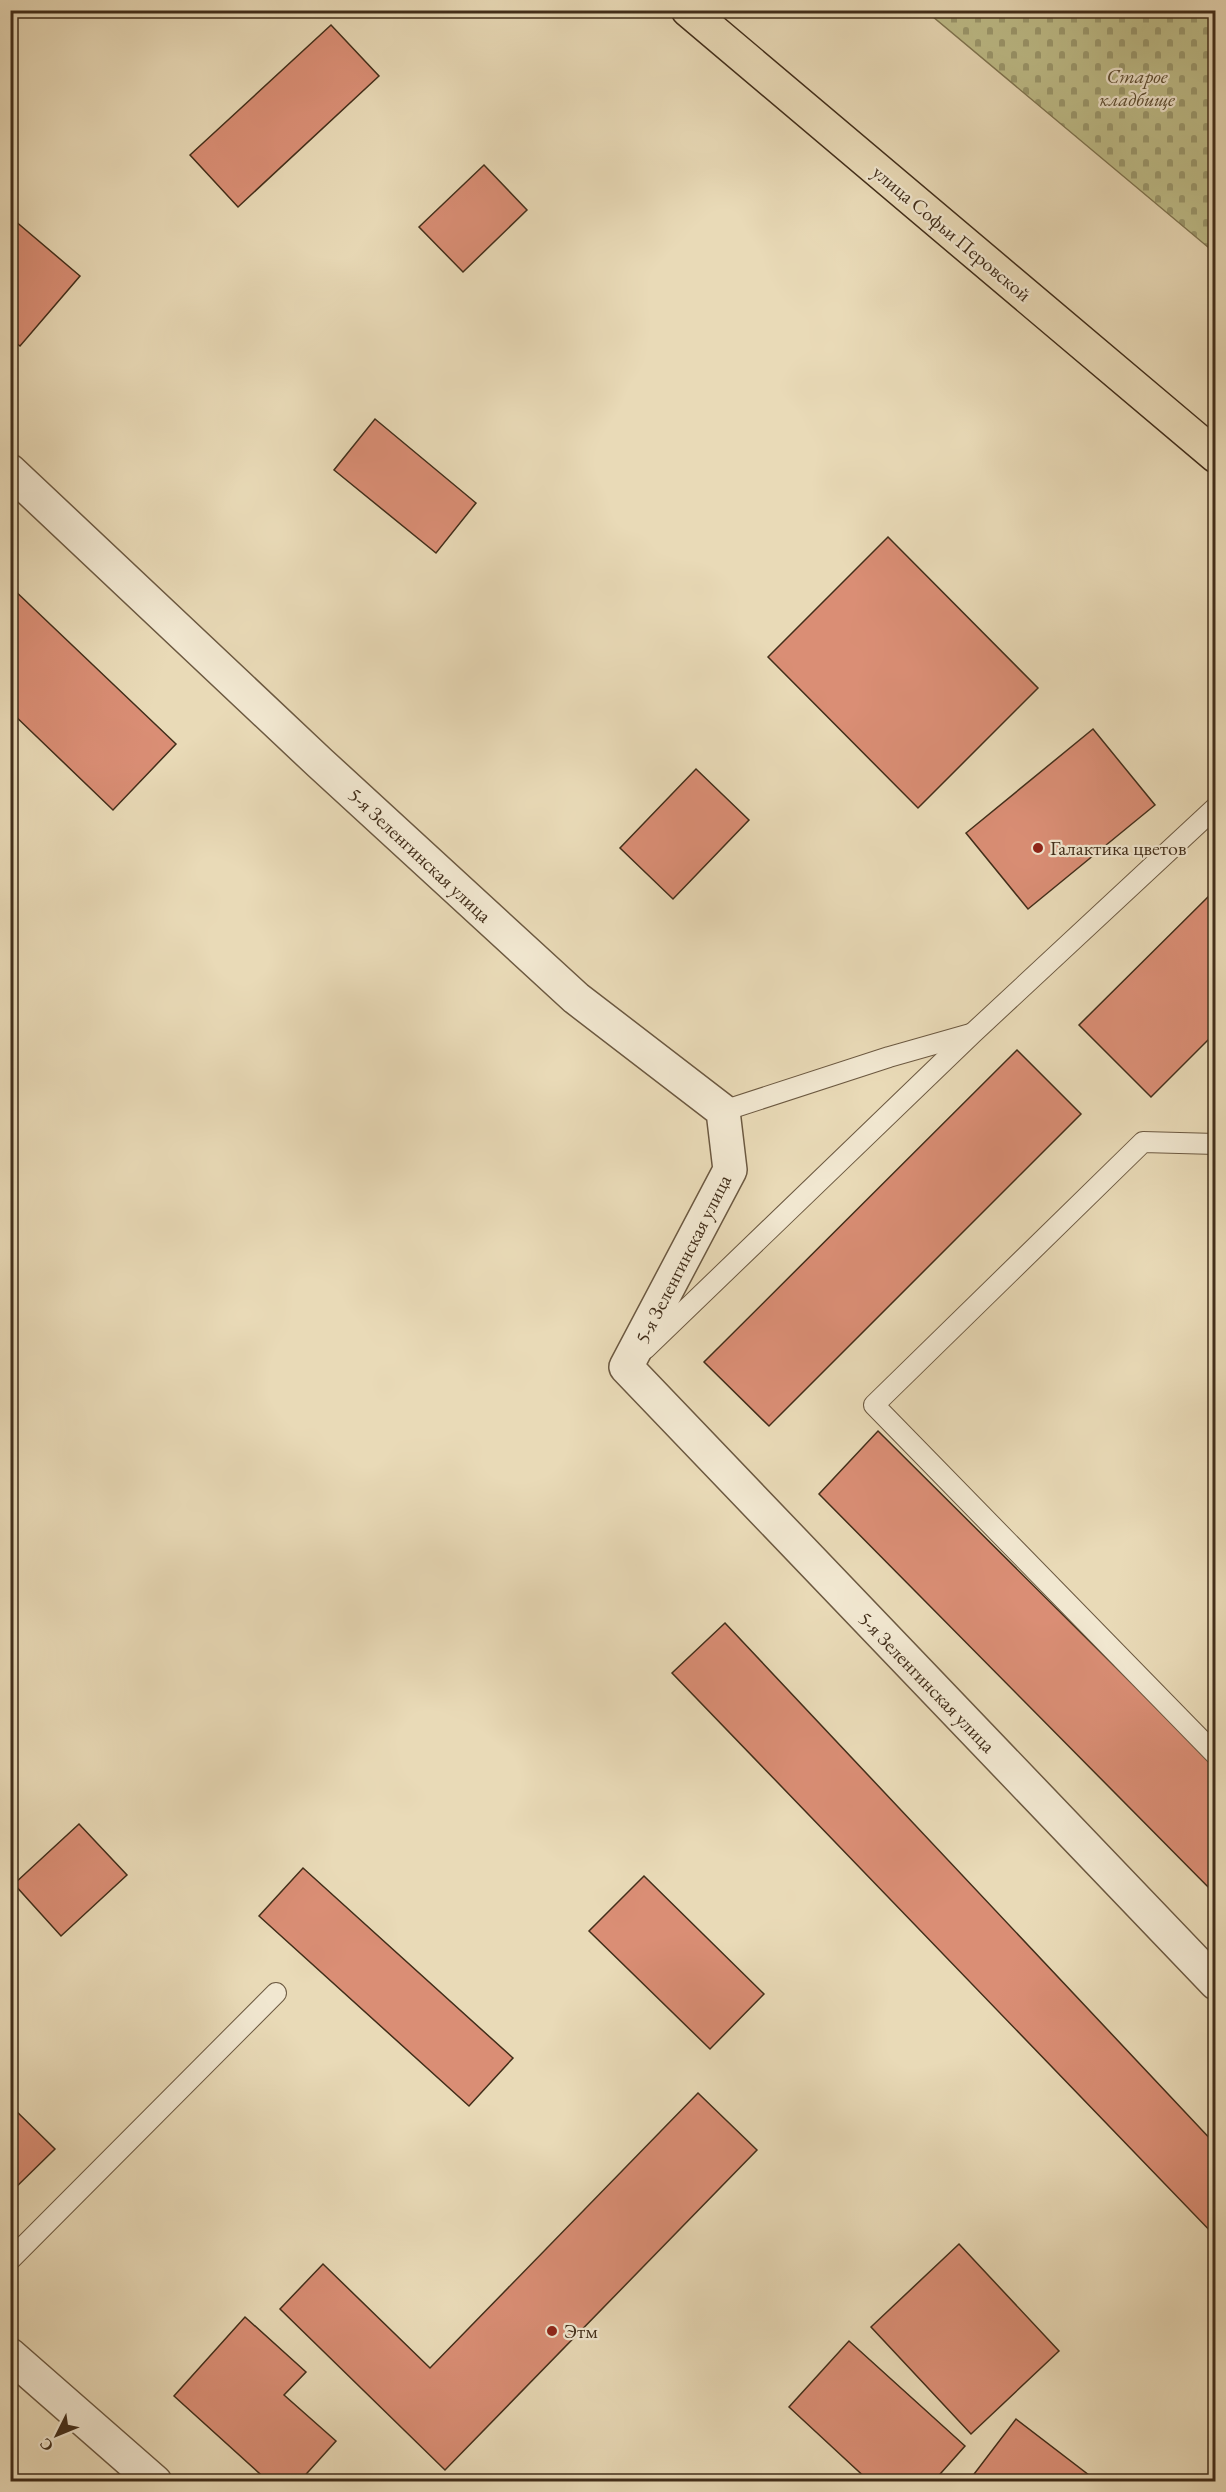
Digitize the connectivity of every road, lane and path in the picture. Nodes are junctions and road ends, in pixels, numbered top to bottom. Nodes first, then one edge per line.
1 (688, 10) edge
2 (1215, 456) edge
3 (10, 471) edge
4 (1215, 807) edge
5 (973, 1033) junction
6 (723, 1111) junction
7 (1215, 1144) edge
8 (626, 1367) junction
9 (1215, 1755) edge
10 (1215, 1983) edge
11 (276, 1993) dead end
12 (10, 2260) edge
13 (10, 2355) edge
14 (154, 2481) edge

1 - 2 main road, улица Софьи Перовской
3 - 6 street, 5-я Зеленгинская улица
4 - 5 lane
5 - 6 lane
5 - 8 lane
6 - 8 street, 5-я Зеленгинская улица
7 - 9 lane
8 - 10 street, 5-я Зеленгинская улица
11 - 12 lane
13 - 14 street

